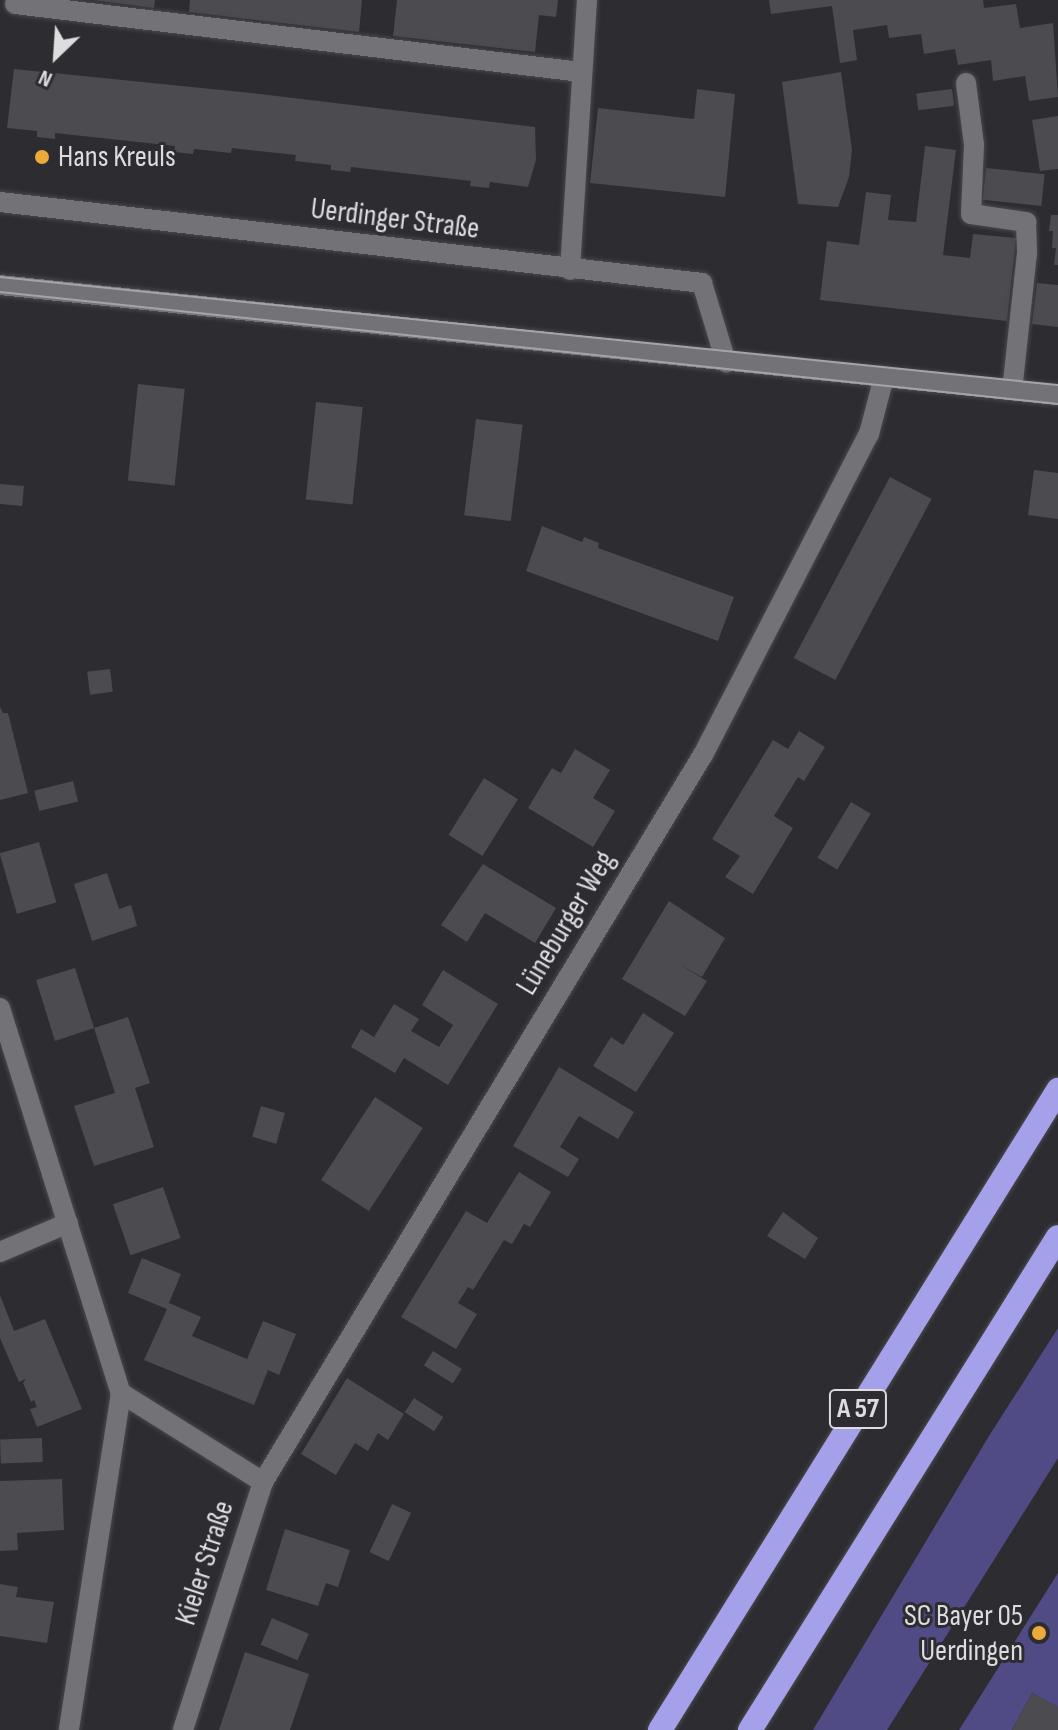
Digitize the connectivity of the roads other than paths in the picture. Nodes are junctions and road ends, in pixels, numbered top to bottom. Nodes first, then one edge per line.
1 (587, 0) edge
2 (15, 4) dead end
3 (581, 72) junction
4 (966, 83) dead end
5 (0, 202) edge
6 (570, 270) junction
7 (0, 285) edge
8 (726, 362) junction
9 (884, 377) junction
10 (1012, 390) junction
11 (1058, 395) edge
12 (0, 1008) edge
13 (1058, 1090) edge
14 (68, 1223) junction
15 (1058, 1237) edge
16 (0, 1252) edge
17 (121, 1393) junction
18 (263, 1482) junction
19 (69, 1730) edge
20 (183, 1730) edge
21 (660, 1730) edge
22 (750, 1730) edge

1 - 3 street
2 - 3 street
3 - 6 street
4 - 10 street
5 - 6 street, Uerdinger Straße
6 - 8 street, Uerdinger Straße
7 - 8 street
8 - 9 street
9 - 10 street
9 - 18 street, Lüneburger Weg
10 - 11 street
12 - 14 street
13 - 21 highway, A 57
14 - 16 street
14 - 17 street
15 - 22 highway, A 57
17 - 18 street, Kieler Straße
17 - 19 street
18 - 20 street, Kieler Straße

